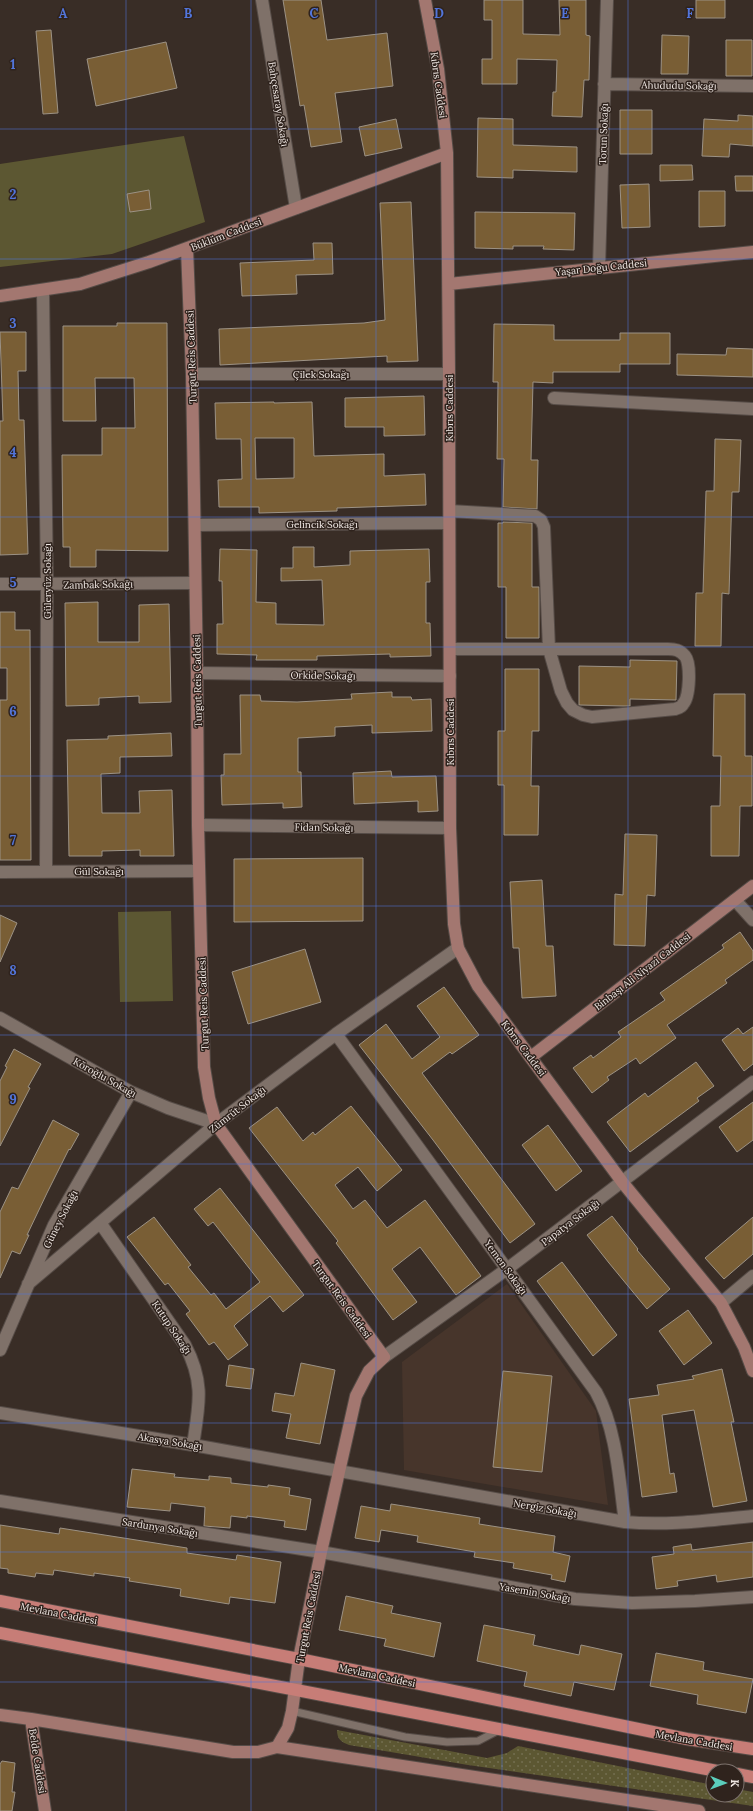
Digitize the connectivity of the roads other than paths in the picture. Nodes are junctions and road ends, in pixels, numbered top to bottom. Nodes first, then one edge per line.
1 (262, 0) edge
2 (425, 0) edge
3 (607, 0) edge
4 (604, 84) junction
5 (753, 86) edge
6 (447, 153) junction
7 (296, 208) junction
8 (187, 249) junction
9 (753, 252) edge
10 (599, 267) junction
11 (449, 284) junction
12 (43, 291) junction
13 (0, 296) edge
14 (192, 374) junction
15 (449, 374) junction
16 (554, 398) dead end
17 (753, 409) edge
18 (449, 517) junction
19 (195, 524) junction
20 (195, 583) junction
21 (0, 584) edge
22 (47, 584) junction
23 (450, 649) junction
24 (549, 649) junction
25 (197, 673) junction
26 (450, 676) junction
27 (198, 825) junction
28 (450, 828) junction
29 (199, 871) junction
30 (0, 872) edge
31 (46, 872) junction
32 (753, 886) edge
33 (735, 900) junction
34 (753, 920) edge
35 (458, 948) junction
36 (1, 1021) edge
37 (336, 1034) junction
38 (532, 1058) junction
39 (753, 1082) edge
40 (131, 1092) junction
41 (216, 1124) junction
42 (623, 1183) junction
43 (101, 1224) junction
44 (508, 1269) junction
45 (753, 1276) edge
46 (28, 1284) junction
47 (721, 1303) junction
48 (0, 1350) edge
49 (384, 1357) junction
50 (753, 1371) edge
51 (0, 1413) edge
52 (193, 1445) junction
53 (339, 1471) junction
54 (0, 1501) edge
55 (753, 1516) edge
56 (625, 1522) junction
57 (320, 1552) junction
58 (753, 1597) edge
59 (0, 1601) edge
60 (0, 1633) edge
61 (299, 1660) junction
62 (295, 1688) junction
63 (292, 1711) junction
64 (0, 1715) edge
65 (31, 1719) junction
66 (501, 1729) junction
67 (277, 1747) junction
68 (753, 1749) edge
69 (705, 1769) edge
70 (45, 1811) edge
71 (699, 1811) edge

1 - 7 street, Bahçesaray Sokağı
2 - 6 street, Kıbrıs Caddesi
3 - 4 street, Torun Sokağı
4 - 5 street, Ahududu Sokağı
4 - 10 street, Torun Sokağı
6 - 7 street, Büklüm Caddesi
6 - 11 street, Kıbrıs Caddesi
7 - 8 street, Büklüm Caddesi
8 - 12 street, Büklüm Caddesi
8 - 14 street, Turgut Reis Caddesi
9 - 10 street, Yaşar Doğu Caddesi
10 - 11 street, Yaşar Doğu Caddesi
11 - 15 street, Kıbrıs Caddesi
12 - 13 street, Büklüm Caddesi
12 - 22 street, Güleryüz Sokağı
14 - 15 street, Çilek Sokağı
14 - 19 street, Turgut Reis Caddesi
15 - 18 street, Kıbrıs Caddesi
16 - 17 street
18 - 19 street, Gelincik Sokağı
18 - 23 street, Kıbrıs Caddesi
18 - 24 street, Gelincik Sokağı
19 - 20 street, Turgut Reis Caddesi
20 - 22 street, Zambak Sokağı
20 - 25 street, Turgut Reis Caddesi
21 - 22 street, Zambak Sokağı
22 - 31 street, Güleryüz Sokağı
23 - 24 street
23 - 26 street, Kıbrıs Caddesi
24 - 24 street
25 - 26 street, Orkide Sokağı
25 - 27 street, Turgut Reis Caddesi
26 - 28 street, Kıbrıs Caddesi
27 - 28 street, Fidan Sokağı
27 - 29 street, Turgut Reis Caddesi
28 - 35 street, Kıbrıs Caddesi
29 - 31 street, Gül Sokağı
29 - 41 street, Turgut Reis Caddesi
30 - 31 street, Gül Sokağı
32 - 33 street, Binbaşı Ali Niyazi Caddesi
33 - 34 street
33 - 38 street, Binbaşı Ali Niyazi Caddesi
35 - 37 street, Zümrüt Sokağı
35 - 38 street, Kıbrıs Caddesi
36 - 40 street, Köroğlu Sokağı
37 - 41 street, Zümrüt Sokağı
37 - 44 street, Yemen Sokağı
38 - 42 street, Kıbrıs Caddesi
39 - 42 street, Papatya Sokağı
40 - 41 street, Köroğlu Sokağı
40 - 46 street, Güney Sokağı
41 - 43 street, Zümrüt Sokağı
41 - 49 street, Turgut Reis Caddesi
42 - 44 street, Papatya Sokağı
42 - 47 street, Kıbrıs Caddesi
43 - 46 street, Zümrüt Sokağı
43 - 52 street, Kutup Sokağı
44 - 49 street, Papatya Sokağı
44 - 56 street, Yemen Sokağı
45 - 47 street
46 - 48 street, Güney Sokağı
47 - 50 street, Kıbrıs Caddesi
49 - 53 street, Turgut Reis Caddesi
51 - 52 street, Akasya Sokağı
52 - 53 street, Akasya Sokağı
53 - 56 street, Nergiz Sokağı
53 - 57 street, Turgut Reis Caddesi
54 - 57 street, Sardunya Sokağı
55 - 56 street, Nergiz Sokağı
57 - 58 street, Yasemin Sokağı
57 - 61 street, Turgut Reis Caddesi
59 - 61 main road, Mevlana Caddesi
60 - 62 main road
61 - 62 street, Turgut Reis Caddesi
61 - 68 main road, Mevlana Caddesi
62 - 63 street, Turgut Reis Caddesi
62 - 66 main road
63 - 66 lane
63 - 67 street, Turgut Reis Caddesi
64 - 65 street, Belde Caddesi
65 - 67 street
65 - 70 street, Belde Caddesi
66 - 69 main road
67 - 71 street

